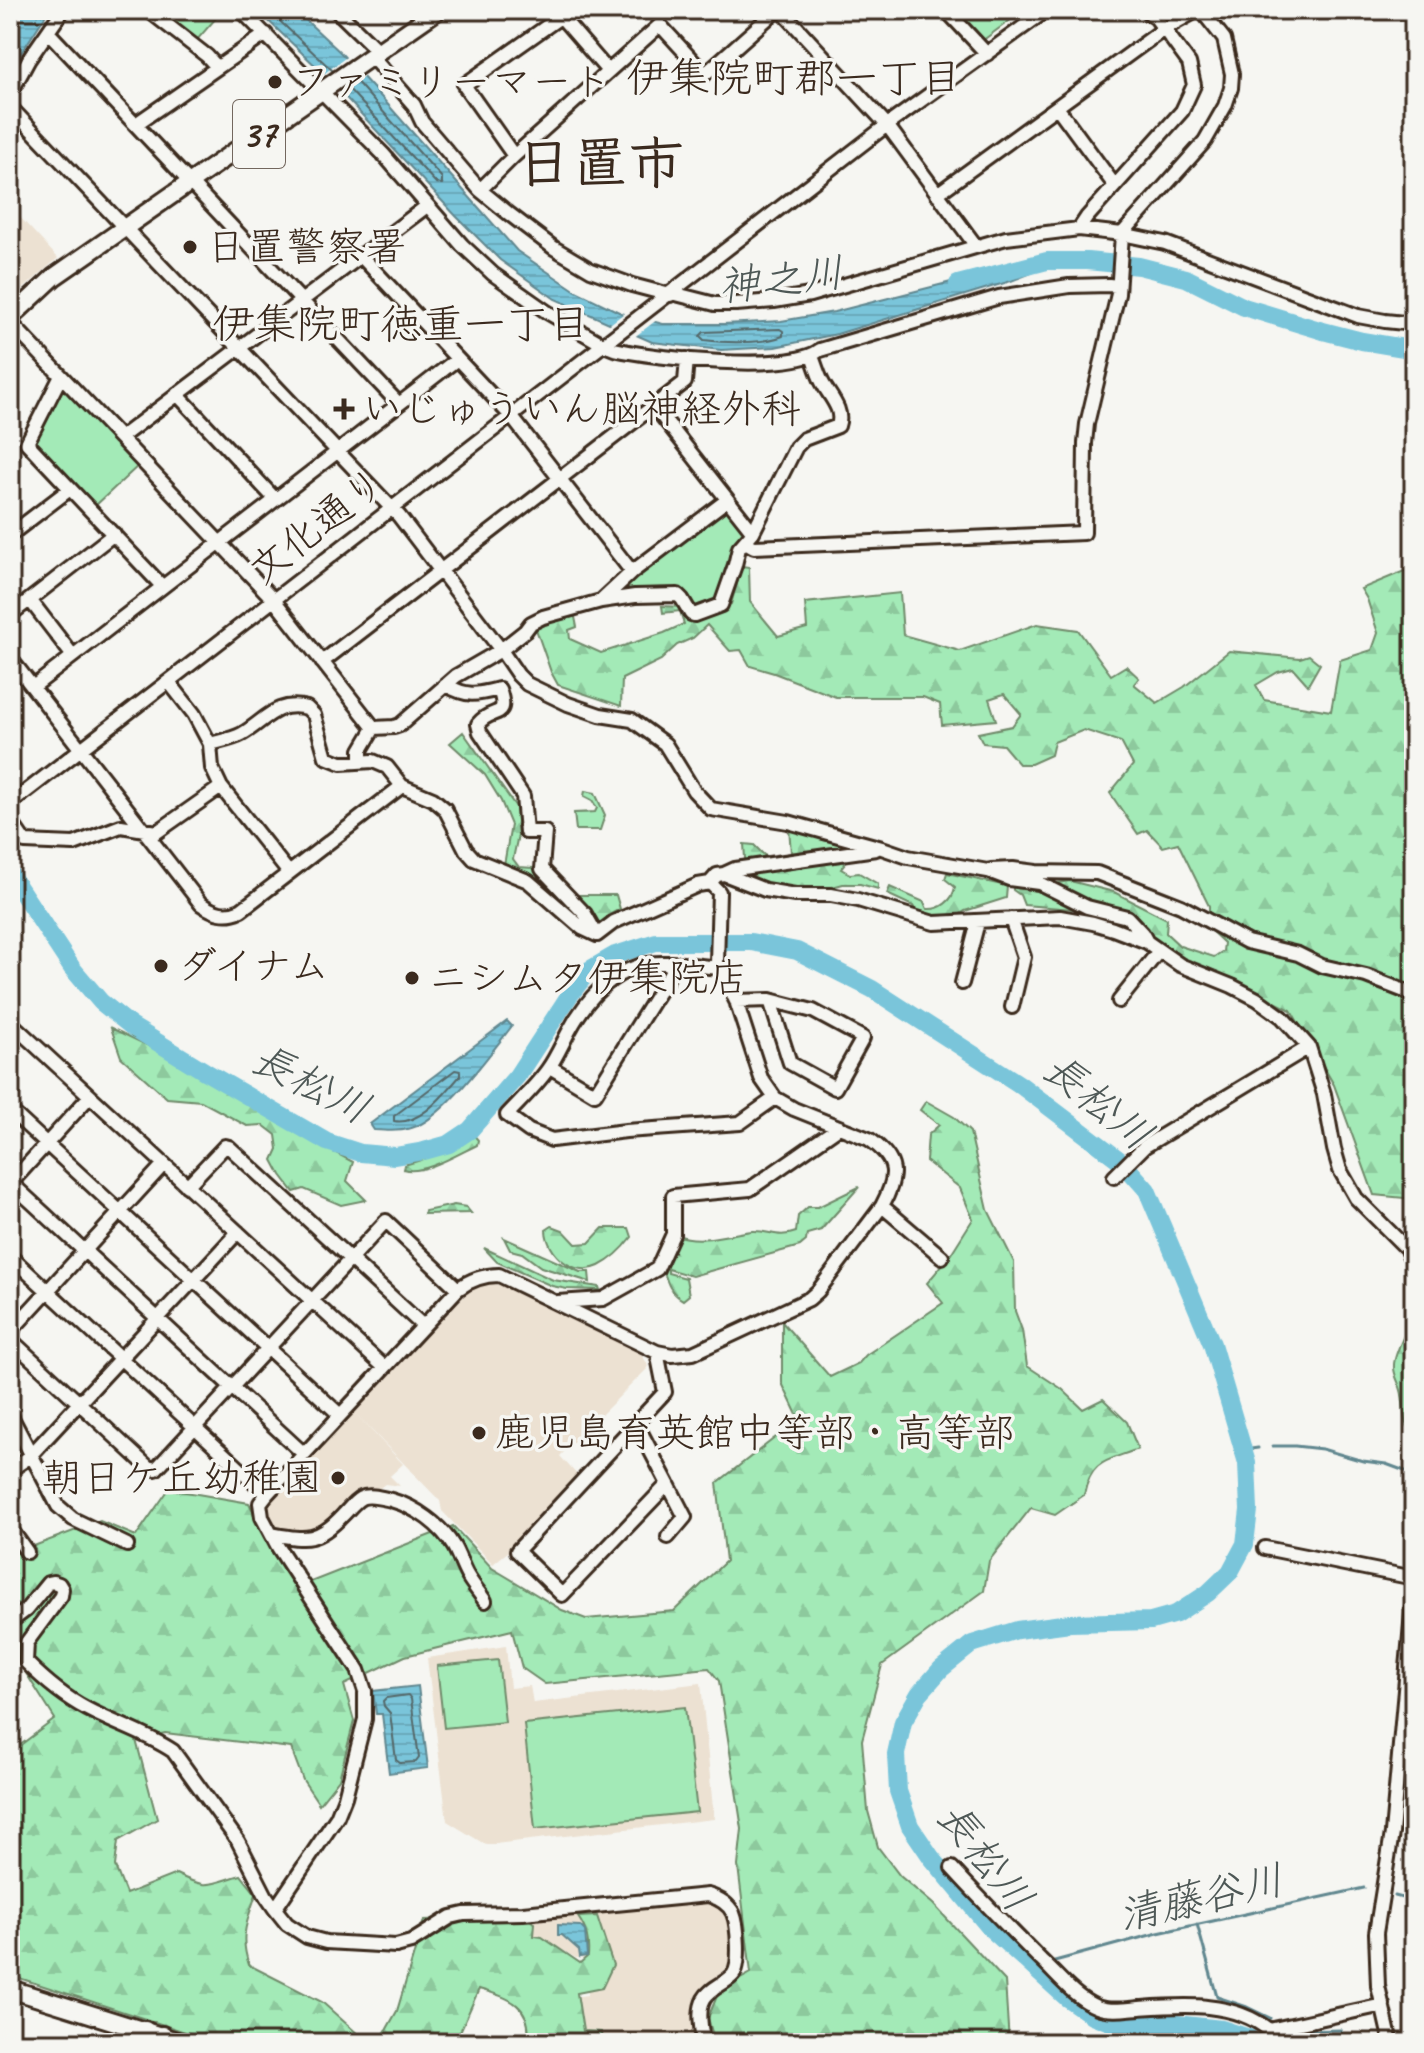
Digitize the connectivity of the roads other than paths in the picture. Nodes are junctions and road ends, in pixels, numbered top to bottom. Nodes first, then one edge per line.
1 (63, 10) edge
2 (148, 10) edge
3 (241, 10) edge
4 (336, 10) edge
5 (438, 10) edge
6 (779, 10) edge
7 (946, 10) edge
8 (1047, 10) edge
9 (1145, 10) edge
10 (1200, 10) edge
11 (562, 12) edge
12 (1164, 29) junction
13 (48, 32) junction
14 (266, 34) junction
15 (987, 54) junction
16 (372, 56) junction
17 (217, 67) junction
18 (608, 71) junction
19 (324, 89) junction
20 (10, 94) edge
21 (10, 107) edge
22 (1057, 107) junction
23 (136, 124) junction
24 (887, 125) junction
25 (514, 156) junction
26 (190, 182) junction
27 (1115, 186) junction
28 (480, 190) junction
29 (937, 194) junction
30 (427, 206) junction
31 (124, 227) junction
32 (1079, 229) junction
33 (1121, 238) junction
34 (976, 246) junction
35 (360, 255) junction
36 (1118, 283) junction
37 (668, 296) junction
38 (300, 300) junction
39 (10, 320) edge
40 (1414, 324) edge
41 (604, 345) junction
42 (239, 347) junction
43 (812, 356) junction
44 (687, 359) junction
45 (456, 360) junction
46 (61, 376) junction
47 (177, 394) junction
48 (399, 404) junction
49 (654, 406) junction
50 (511, 416) junction
51 (120, 438) junction
52 (338, 452) junction
53 (560, 478) junction
54 (70, 489) junction
55 (275, 499) junction
56 (727, 500) junction
57 (392, 508) junction
58 (114, 534) junction
59 (10, 535) edge
60 (749, 537) junction
61 (220, 542) junction
62 (441, 570) junction
63 (632, 572) junction
64 (162, 586) junction
65 (30, 600) junction
66 (274, 600) junction
67 (601, 601) junction
68 (10, 615) edge
69 (501, 650) junction
70 (73, 656) junction
71 (322, 662) junction
72 (11, 663) edge
73 (169, 682) junction
74 (446, 685) junction
75 (33, 687) junction
76 (374, 728) junction
77 (210, 744) junction
78 (81, 749) junction
79 (361, 761) junction
80 (402, 786) junction
81 (221, 787) junction
82 (10, 804) edge
83 (10, 820) edge
84 (141, 829) junction
85 (882, 848) junction
86 (988, 871) junction
87 (289, 873) junction
88 (724, 874) junction
89 (710, 883) junction
90 (1011, 919) junction
91 (978, 922) junction
92 (597, 935) junction
93 (1147, 942) junction
94 (1159, 951) junction
95 (676, 964) junction
96 (717, 965) junction
97 (962, 983) dead end
98 (1414, 998) edge
99 (770, 1000) junction
100 (736, 1001) junction
101 (1119, 1001) dead end
102 (1012, 1007) dead end
103 (12, 1029) edge
104 (1309, 1047) junction
105 (550, 1067) junction
106 (90, 1096) junction
107 (775, 1098) junction
108 (10, 1110) edge
109 (839, 1127) junction
110 (47, 1144) junction
111 (164, 1164) junction
112 (1116, 1175) dead end
113 (10, 1183) edge
114 (187, 1186) junction
115 (882, 1206) junction
116 (121, 1212) junction
117 (238, 1232) junction
118 (85, 1251) junction
119 (10, 1256) edge
120 (942, 1257) dead end
121 (350, 1259) junction
122 (1414, 1265) edge
123 (194, 1280) junction
124 (458, 1289) junction
125 (48, 1291) junction
126 (311, 1300) junction
127 (557, 1302) junction
128 (158, 1318) junction
129 (423, 1326) junction
130 (10, 1332) edge
131 (10, 1339) edge
132 (267, 1348) junction
133 (657, 1352) junction
134 (121, 1358) junction
135 (384, 1367) junction
136 (232, 1387) junction
137 (79, 1403) junction
138 (10, 1414) edge
139 (340, 1415) junction
140 (636, 1423) junction
141 (195, 1427) junction
142 (304, 1454) junction
143 (31, 1455) junction
144 (10, 1470) edge
145 (668, 1484) junction
146 (267, 1494) junction
147 (10, 1528) edge
148 (271, 1534) junction
149 (668, 1537) dead end
150 (127, 1545) dead end
151 (1265, 1548) dead end
152 (27, 1552) dead end
153 (1414, 1578) edge
154 (1414, 1591) edge
155 (485, 1601) dead end
156 (10, 1622) edge
157 (952, 1868) dead end
158 (275, 1909) junction
159 (10, 1989) edge
160 (1383, 2005) junction
161 (151, 2038) edge
162 (183, 2043) edge
163 (703, 2043) edge
164 (1391, 2043) edge

1 - 13 street
2 - 17 street
3 - 14 street
4 - 16 street
5 - 16 main road, 37
6 - 18 street
6 - 24 street
7 - 15 street
8 - 15 street, 文化通り
9 - 12 street
10 - 12 street
10 - 33 street
11 - 18 street
11 - 25 street
12 - 22 street
12 - 27 street
13 - 20 street
13 - 23 street
14 - 17 street
14 - 19 street
15 - 24 street, 文化通り
16 - 19 main road, 37
16 - 28 street
17 - 23 street
18 - 25 street
19 - 26 main road, 37
19 - 30 street
21 - 31 street
22 - 27 street
22 - 29 street
23 - 26 street
24 - 29 street
24 - 37 street, 文化通り
25 - 28 street
26 - 31 main road, 37
26 - 38 street
27 - 32 street
28 - 37 street
29 - 34 street
30 - 35 street
30 - 41 street
31 - 39 main road, 37
31 - 42 street
32 - 33 street
32 - 34 street
33 - 36 street
33 - 40 street
34 - 37 street
35 - 38 street
35 - 45 street
36 - 43 street
36 - 60 street
37 - 41 street, 文化通り
38 - 42 street
38 - 48 street
39 - 46 street
41 - 44 street
41 - 50 street, 文化通り
42 - 47 street
42 - 52 street
43 - 44 street
43 - 60 street
44 - 49 street
45 - 48 street
45 - 50 street
46 - 51 street
46 - 54 street
47 - 51 street
47 - 55 street
48 - 52 street
49 - 53 street
49 - 56 street
50 - 53 street
50 - 57 street, 文化通り
51 - 61 street
52 - 55 street
52 - 57 street
53 - 62 street
53 - 63 street
54 - 58 street
54 - 59 street
55 - 61 street
56 - 60 street
56 - 63 street
57 - 62 street
57 - 66 street, 文化通り
58 - 64 street
58 - 65 street
60 - 67 street
61 - 64 street
61 - 66 street
62 - 69 street
62 - 71 street
63 - 67 street
64 - 70 street
65 - 68 street
65 - 70 street
66 - 71 street
66 - 73 street, 文化通り
67 - 69 street
69 - 74 street
69 - 85 street
70 - 75 street
71 - 76 street
72 - 75 street
73 - 77 street
73 - 78 street, 文化通り
74 - 76 street
74 - 92 street
75 - 78 street
76 - 79 street
77 - 79 street
77 - 81 street
78 - 82 street, 文化通り
78 - 84 street
79 - 80 street
80 - 87 street
80 - 92 street
81 - 84 street
81 - 87 street
83 - 84 street
84 - 87 street
85 - 86 street
85 - 88 street
86 - 93 street
86 - 98 street
88 - 89 street
88 - 91 street
89 - 92 street
89 - 96 street
90 - 91 street
90 - 93 street
90 - 102 street
91 - 97 street
93 - 94 street
94 - 101 street
94 - 104 street
95 - 96 street
95 - 105 street
95 - 105 street
96 - 100 street
99 - 99 street
99 - 100 street
100 - 107 street
103 - 106 street
104 - 112 street
104 - 122 street
105 - 107 street
106 - 110 street
106 - 111 street
107 - 109 street
108 - 110 street
109 - 115 street
109 - 127 street
110 - 113 street
110 - 116 street
111 - 114 street
111 - 116 street
113 - 118 street
114 - 117 street
114 - 121 street
115 - 120 street
115 - 133 street
116 - 118 street
116 - 123 street
117 - 123 street
117 - 126 street
118 - 125 street
118 - 128 street
119 - 125 street
121 - 124 street
121 - 126 street
121 - 129 street
123 - 128 street
123 - 132 street
124 - 127 street
124 - 129 street
125 - 130 street
125 - 134 street
126 - 132 street
126 - 135 street
127 - 133 street
128 - 134 street
128 - 136 street
129 - 135 street
131 - 137 street
132 - 136 street
132 - 139 street
133 - 140 street
134 - 137 street
134 - 141 street
135 - 139 street
136 - 141 street
136 - 142 street
137 - 141 street
137 - 143 street
138 - 143 street
139 - 142 street
140 - 145 street
140 - 145 street
141 - 146 street
142 - 146 street
143 - 144 street
143 - 150 street
145 - 149 street
146 - 148 street
147 - 152 street
148 - 155 street
148 - 158 street
151 - 153 street
154 - 160 street
156 - 158 street
157 - 160 street
158 - 163 street
159 - 161 main road
160 - 164 street
161 - 162 main road

